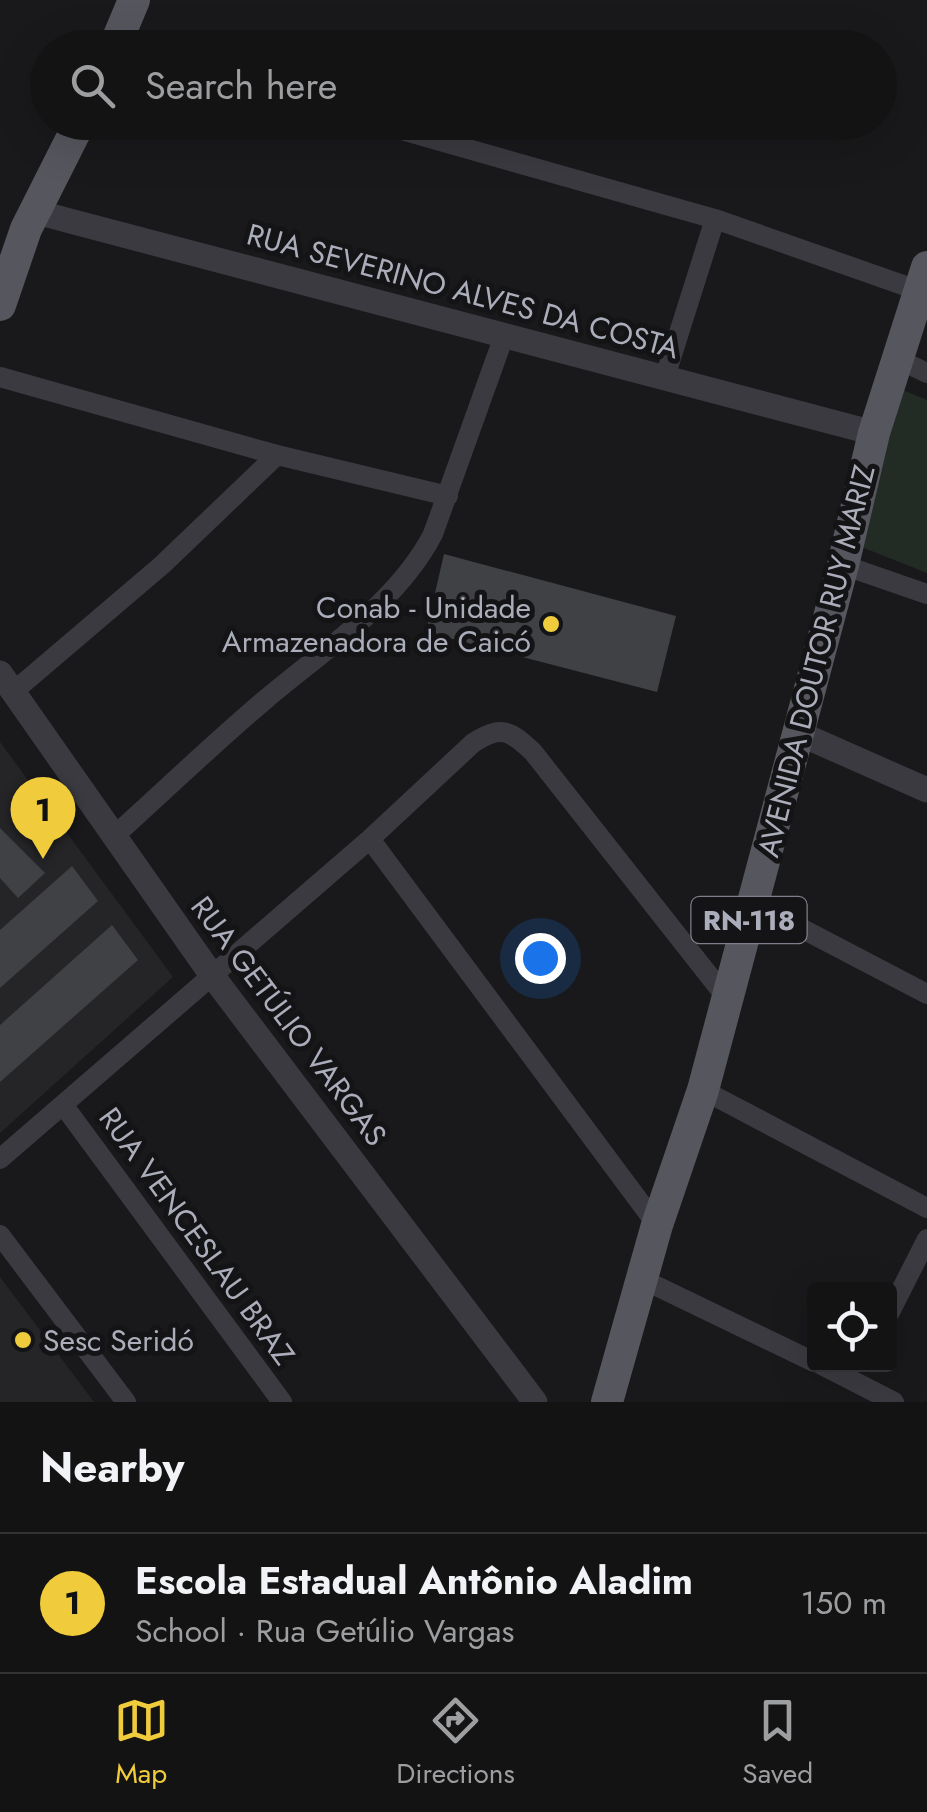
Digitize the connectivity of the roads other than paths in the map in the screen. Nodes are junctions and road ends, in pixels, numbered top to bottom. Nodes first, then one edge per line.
1 (134, 0) edge
2 (122, 30) edge
3 (70, 140) edge
4 (436, 140) edge
5 (715, 219) junction
6 (21, 226) edge
7 (923, 279) edge
8 (0, 306) edge
9 (504, 336) junction
10 (912, 366) edge
11 (0, 377) edge
12 (664, 377) junction
13 (874, 434) junction
14 (277, 456) junction
15 (448, 496) junction
16 (842, 565) junction
17 (927, 594) edge
18 (7, 682) edge
19 (798, 733) junction
20 (927, 790) edge
21 (113, 837) junction
22 (370, 839) junction
23 (753, 904) junction
24 (211, 974) junction
25 (927, 994) edge
26 (726, 998) junction
27 (702, 1090) junction
28 (64, 1106) junction
29 (0, 1160) edge
30 (927, 1208) edge
31 (657, 1226) junction
32 (0, 1235) edge
33 (927, 1238) edge
34 (644, 1280) junction
35 (897, 1298) edge
36 (807, 1358) edge
37 (858, 1373) edge
38 (126, 1402) edge
39 (282, 1402) edge
40 (536, 1402) edge
41 (607, 1402) edge
42 (894, 1402) edge

1 - 2 main road
3 - 6 main road
4 - 5 street
5 - 7 street
5 - 12 street
6 - 8 main road
6 - 9 street, RUA SEVERINO ALVES DA COSTA
7 - 10 main road, AVENIDA DOUTOR RUY MARIZ / RN-118
9 - 12 street, RUA SEVERINO ALVES DA COSTA
9 - 15 street
10 - 13 main road, AVENIDA DOUTOR RUY MARIZ / RN-118
11 - 14 street
12 - 13 street, RUA SEVERINO ALVES DA COSTA
13 - 16 main road, AVENIDA DOUTOR RUY MARIZ / RN-118
14 - 15 street
14 - 18 street
15 - 21 street
16 - 17 street
16 - 19 main road, AVENIDA DOUTOR RUY MARIZ / RN-118
18 - 21 street, RUA GETÚLIO VARGAS
19 - 20 street
19 - 23 main road, AVENIDA DOUTOR RUY MARIZ / RN-118
21 - 24 street, RUA GETÚLIO VARGAS
22 - 24 street
22 - 26 street
22 - 31 street
23 - 25 street
23 - 26 main road, AVENIDA DOUTOR RUY MARIZ / RN-118
24 - 28 street
24 - 40 street, RUA GETÚLIO VARGAS
26 - 27 main road, AVENIDA DOUTOR RUY MARIZ / RN-118
27 - 30 street
27 - 31 main road, AVENIDA DOUTOR RUY MARIZ / RN-118
28 - 29 street
28 - 39 street, RUA VENCESLAU BRAZ
31 - 34 main road, AVENIDA DOUTOR RUY MARIZ / RN-118
32 - 38 street
33 - 35 street
34 - 36 street
34 - 41 main road, AVENIDA DOUTOR RUY MARIZ / RN-118
37 - 42 street

